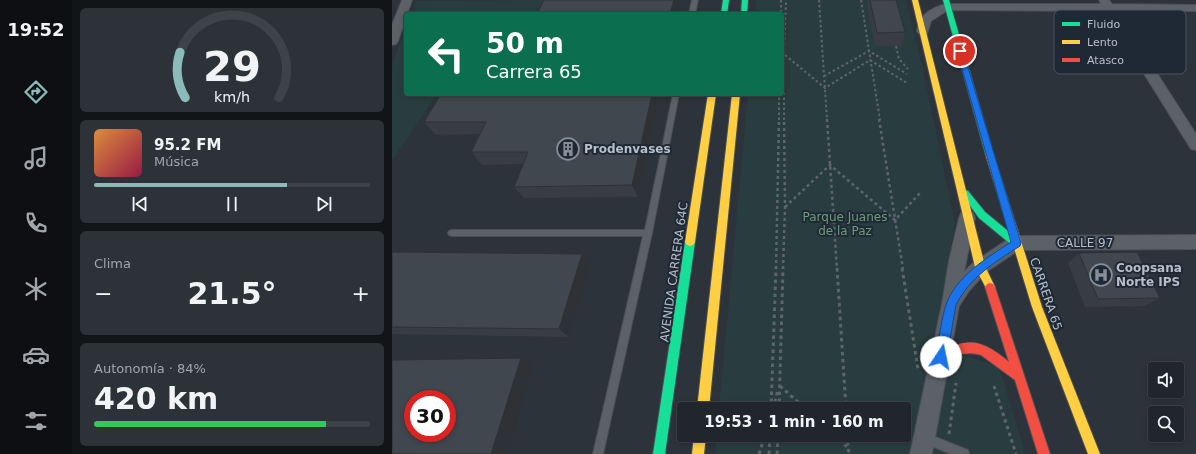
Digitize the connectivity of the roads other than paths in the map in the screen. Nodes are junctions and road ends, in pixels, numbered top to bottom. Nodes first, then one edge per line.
1 (407, 0) edge
2 (695, 0) edge
3 (726, 0) edge
4 (746, 0) edge
5 (915, 0) edge
6 (946, 3) edge
7 (1106, 4) edge
8 (1196, 8) edge
9 (692, 12) edge
10 (724, 12) edge
11 (744, 12) edge
12 (923, 31) junction
13 (392, 41) edge
14 (1151, 74) edge
15 (676, 96) edge
16 (712, 96) edge
17 (736, 96) edge
18 (1196, 145) edge
19 (960, 186) junction
20 (967, 216) junction
21 (452, 233) dead end
22 (648, 233) junction
23 (1196, 242) edge
24 (1016, 243) junction
25 (980, 267) junction
26 (951, 304) junction
27 (941, 357) junction
28 (1018, 376) junction
29 (704, 402) edge
30 (699, 442) edge
31 (923, 446) edge
32 (598, 454) edge
33 (659, 454) edge
34 (698, 454) edge
35 (964, 454) edge
36 (1044, 454) edge
37 (1094, 454) edge

1 - 13 street
2 - 9 lane
3 - 10 main road
4 - 11 main road
5 - 12 main road
6 - 7 street
6 - 12 street
6 - 24 main road, CARRERA 65
7 - 8 street
12 - 19 main road
14 - 18 street
15 - 22 lane
16 - 33 main road, AVENIDA CARRERA 64C
17 - 29 main road
19 - 20 main road
19 - 24 main road
20 - 25 main road
20 - 26 street
21 - 22 lane
22 - 32 lane
23 - 24 street, CALLE 97
24 - 25 street
24 - 37 main road, CARRERA 65
25 - 26 street
25 - 28 main road
26 - 27 street
27 - 28 main road
27 - 31 street
28 - 36 main road
30 - 34 main road
31 - 35 lane

